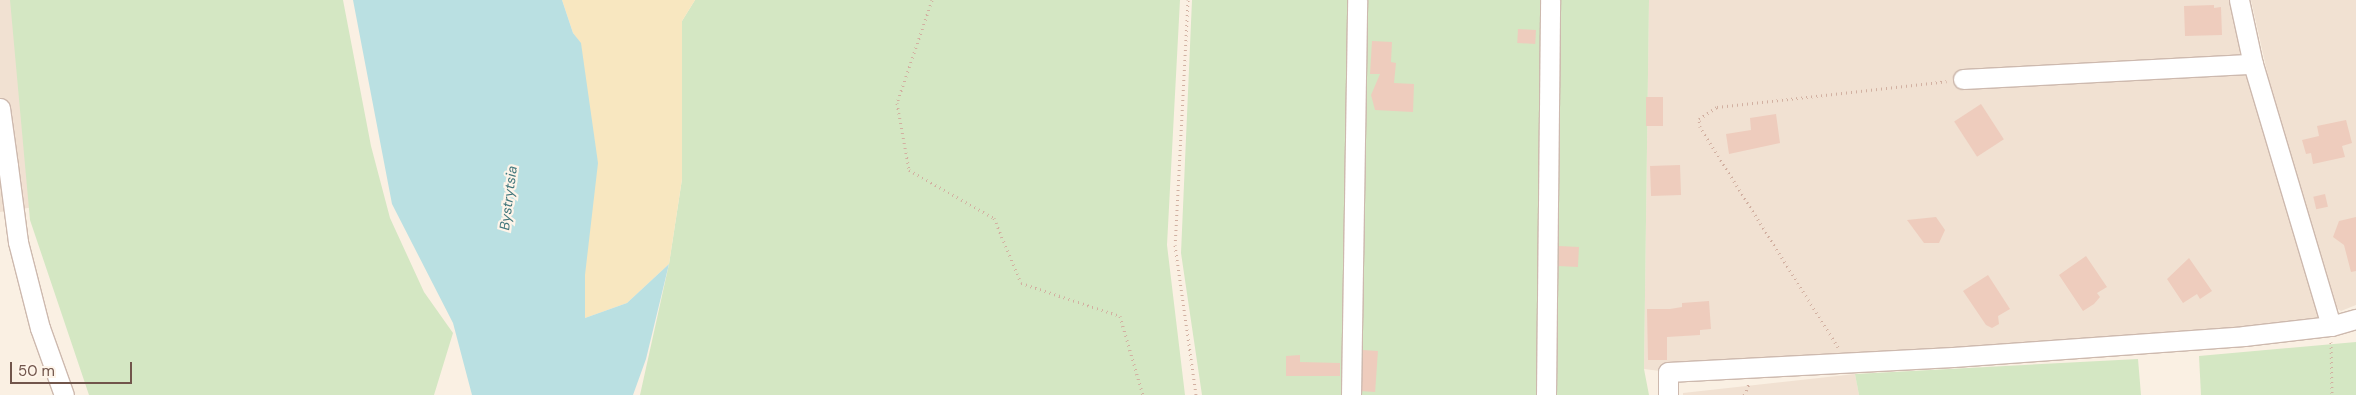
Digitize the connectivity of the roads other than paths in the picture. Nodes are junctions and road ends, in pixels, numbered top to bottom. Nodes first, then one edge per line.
1 (1357, 0) edge
2 (1550, 0) edge
3 (2239, 0) edge
4 (2254, 64) junction
5 (1963, 79) road end
6 (0, 108) edge
7 (4, 163) edge
8 (2356, 319) edge
9 (2331, 326) junction
10 (64, 395) edge
11 (1352, 395) edge
12 (1546, 395) edge
13 (1668, 395) edge

1 - 11 street
2 - 12 street
3 - 4 street
4 - 5 street
4 - 9 street
6 - 7 street
7 - 10 street
8 - 9 street
9 - 13 street

